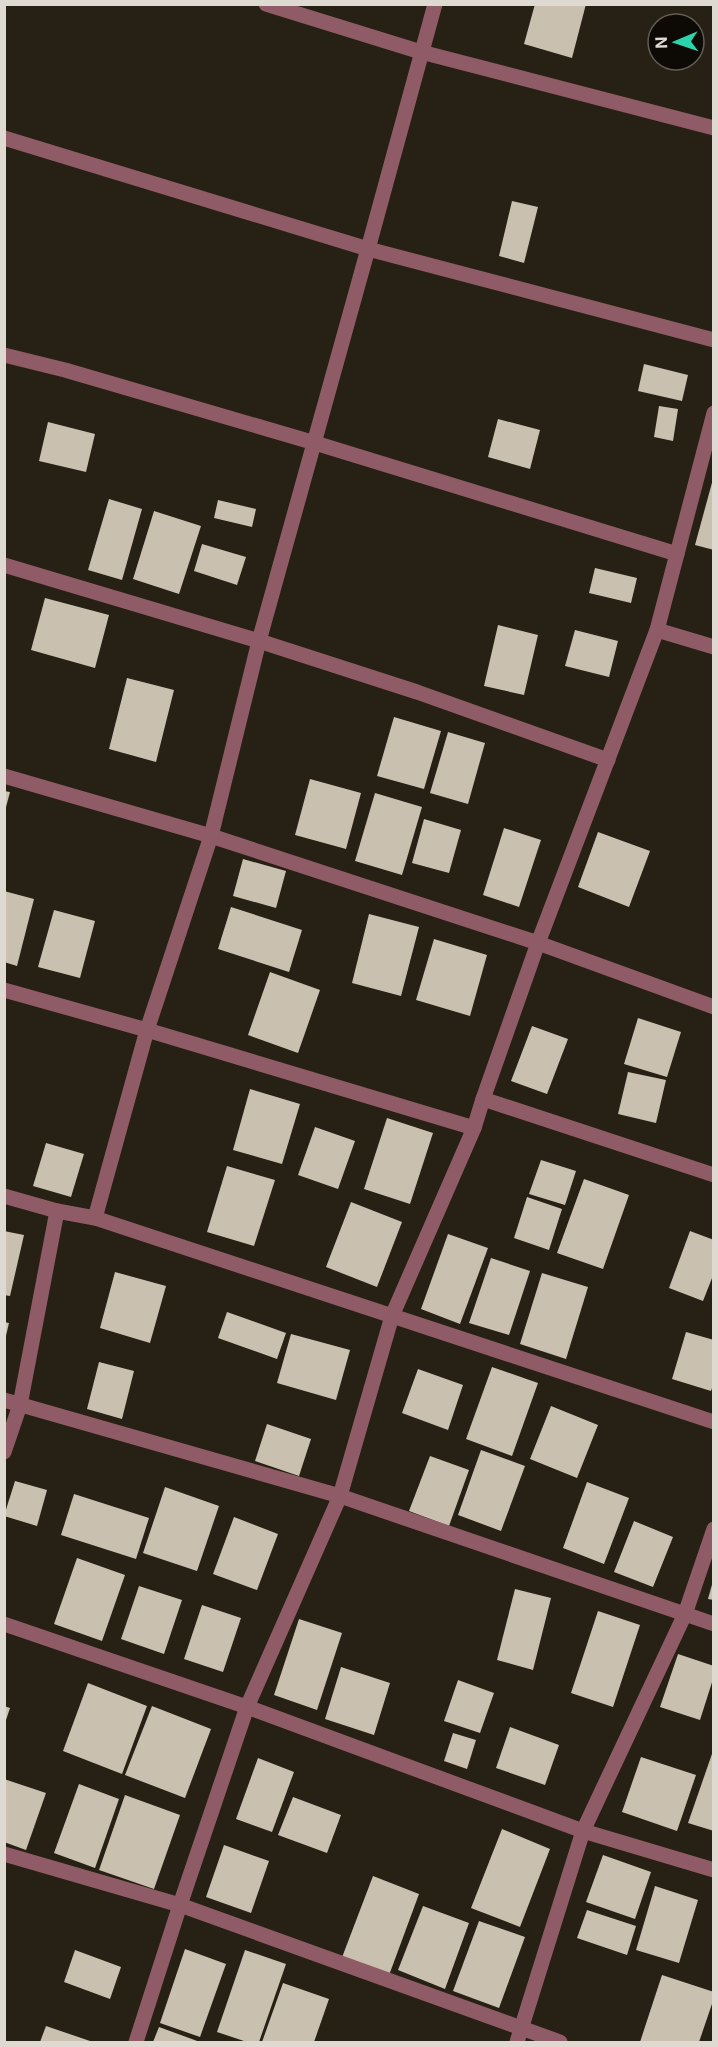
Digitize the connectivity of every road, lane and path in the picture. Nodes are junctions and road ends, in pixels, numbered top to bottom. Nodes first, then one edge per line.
1 (266, 4) edge
2 (435, 4) edge
3 (422, 51) junction
4 (714, 128) edge
5 (4, 138) edge
6 (368, 249) junction
7 (714, 340) edge
8 (4, 355) edge
9 (714, 413) edge
10 (315, 443) junction
11 (677, 554) junction
12 (4, 565) edge
13 (657, 630) junction
14 (259, 641) junction
15 (714, 647) edge
16 (608, 760) junction
17 (4, 776) edge
18 (211, 836) junction
19 (538, 942) junction
20 (4, 990) edge
21 (714, 1007) edge
22 (147, 1030) junction
23 (483, 1099) junction
24 (474, 1128) junction
25 (714, 1175) edge
26 (4, 1196) edge
27 (57, 1211) junction
28 (95, 1218) junction
29 (392, 1316) junction
30 (4, 1400) edge
31 (20, 1405) junction
32 (714, 1422) edge
33 (4, 1452) edge
34 (340, 1496) junction
35 (714, 1528) edge
36 (685, 1614) junction
37 (4, 1624) edge
38 (714, 1624) edge
39 (247, 1707) junction
40 (583, 1831) junction
41 (4, 1854) edge
42 (714, 1870) edge
43 (180, 1905) junction
44 (519, 2036) edge
45 (136, 2043) edge
46 (560, 2043) edge

1 - 3 street
2 - 3 street
3 - 4 street
3 - 6 street
5 - 6 street
6 - 7 street
6 - 10 street
8 - 10 street
9 - 11 street
10 - 11 street
10 - 14 street
11 - 13 street
12 - 14 street
13 - 15 street
13 - 16 street
14 - 16 street
14 - 18 street
16 - 19 street
17 - 18 street
18 - 19 street
18 - 22 street
19 - 21 street
19 - 23 street
20 - 22 street
22 - 24 street
22 - 28 street
23 - 24 street
23 - 25 street
24 - 29 street
26 - 27 street
27 - 28 street
27 - 31 street
28 - 29 street
29 - 32 street
29 - 34 street
30 - 31 street
31 - 33 street
31 - 34 street
34 - 36 street
34 - 39 street
35 - 36 street
36 - 38 street
36 - 40 street
37 - 39 street
39 - 40 street
39 - 43 street
40 - 42 street
40 - 44 street
41 - 43 street
43 - 44 street
43 - 45 street
44 - 46 street

